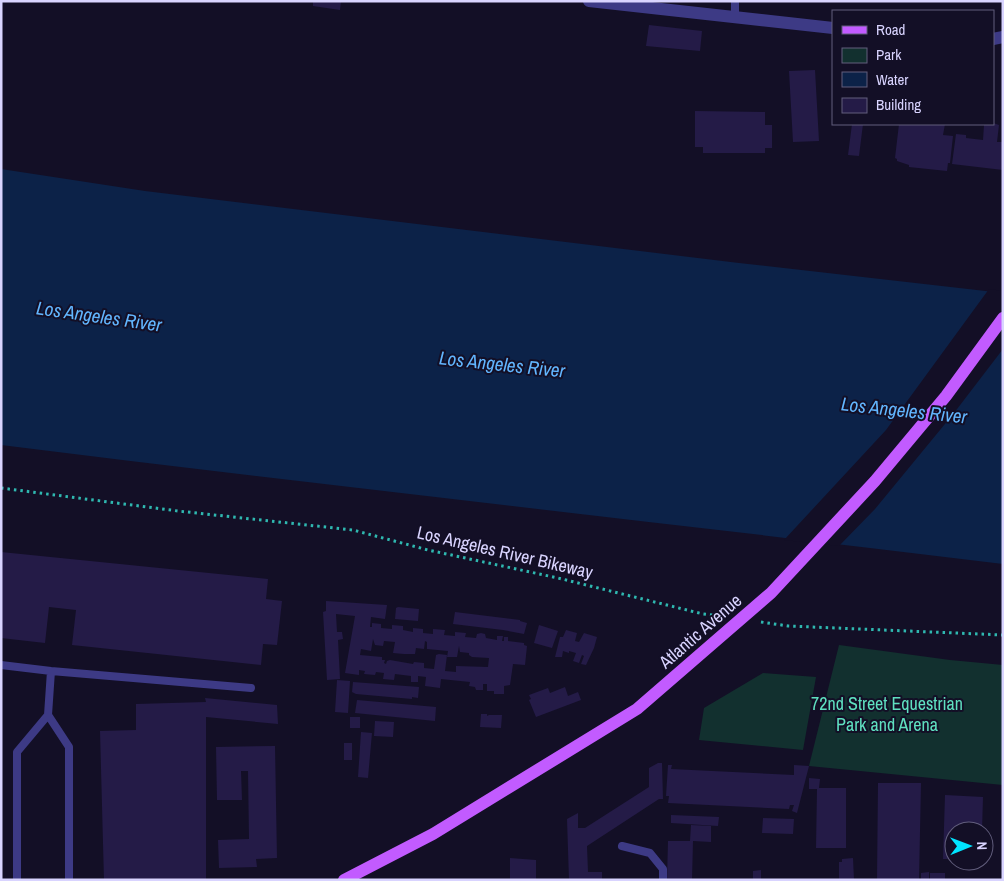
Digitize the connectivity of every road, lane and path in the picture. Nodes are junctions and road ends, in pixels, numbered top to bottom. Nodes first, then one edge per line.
1 (589, 1) edge
2 (735, 1) edge
3 (735, 18) junction
4 (832, 28) edge
5 (1003, 318) edge
6 (1, 488) edge
7 (729, 617) dead end
8 (756, 621) dead end
9 (1003, 635) edge
10 (1, 665) edge
11 (51, 671) junction
12 (251, 688) dead end
13 (48, 715) junction
14 (622, 846) dead end
15 (17, 880) edge
16 (69, 880) edge
17 (344, 880) edge
18 (663, 880) edge

1 - 3 street
2 - 3 lane
3 - 4 street
5 - 17 main road, Atlantic Avenue
6 - 7 path, Los Angeles River Bikeway
8 - 9 path
10 - 11 lane
11 - 12 lane
11 - 13 lane
13 - 15 lane
13 - 16 lane
14 - 18 lane

